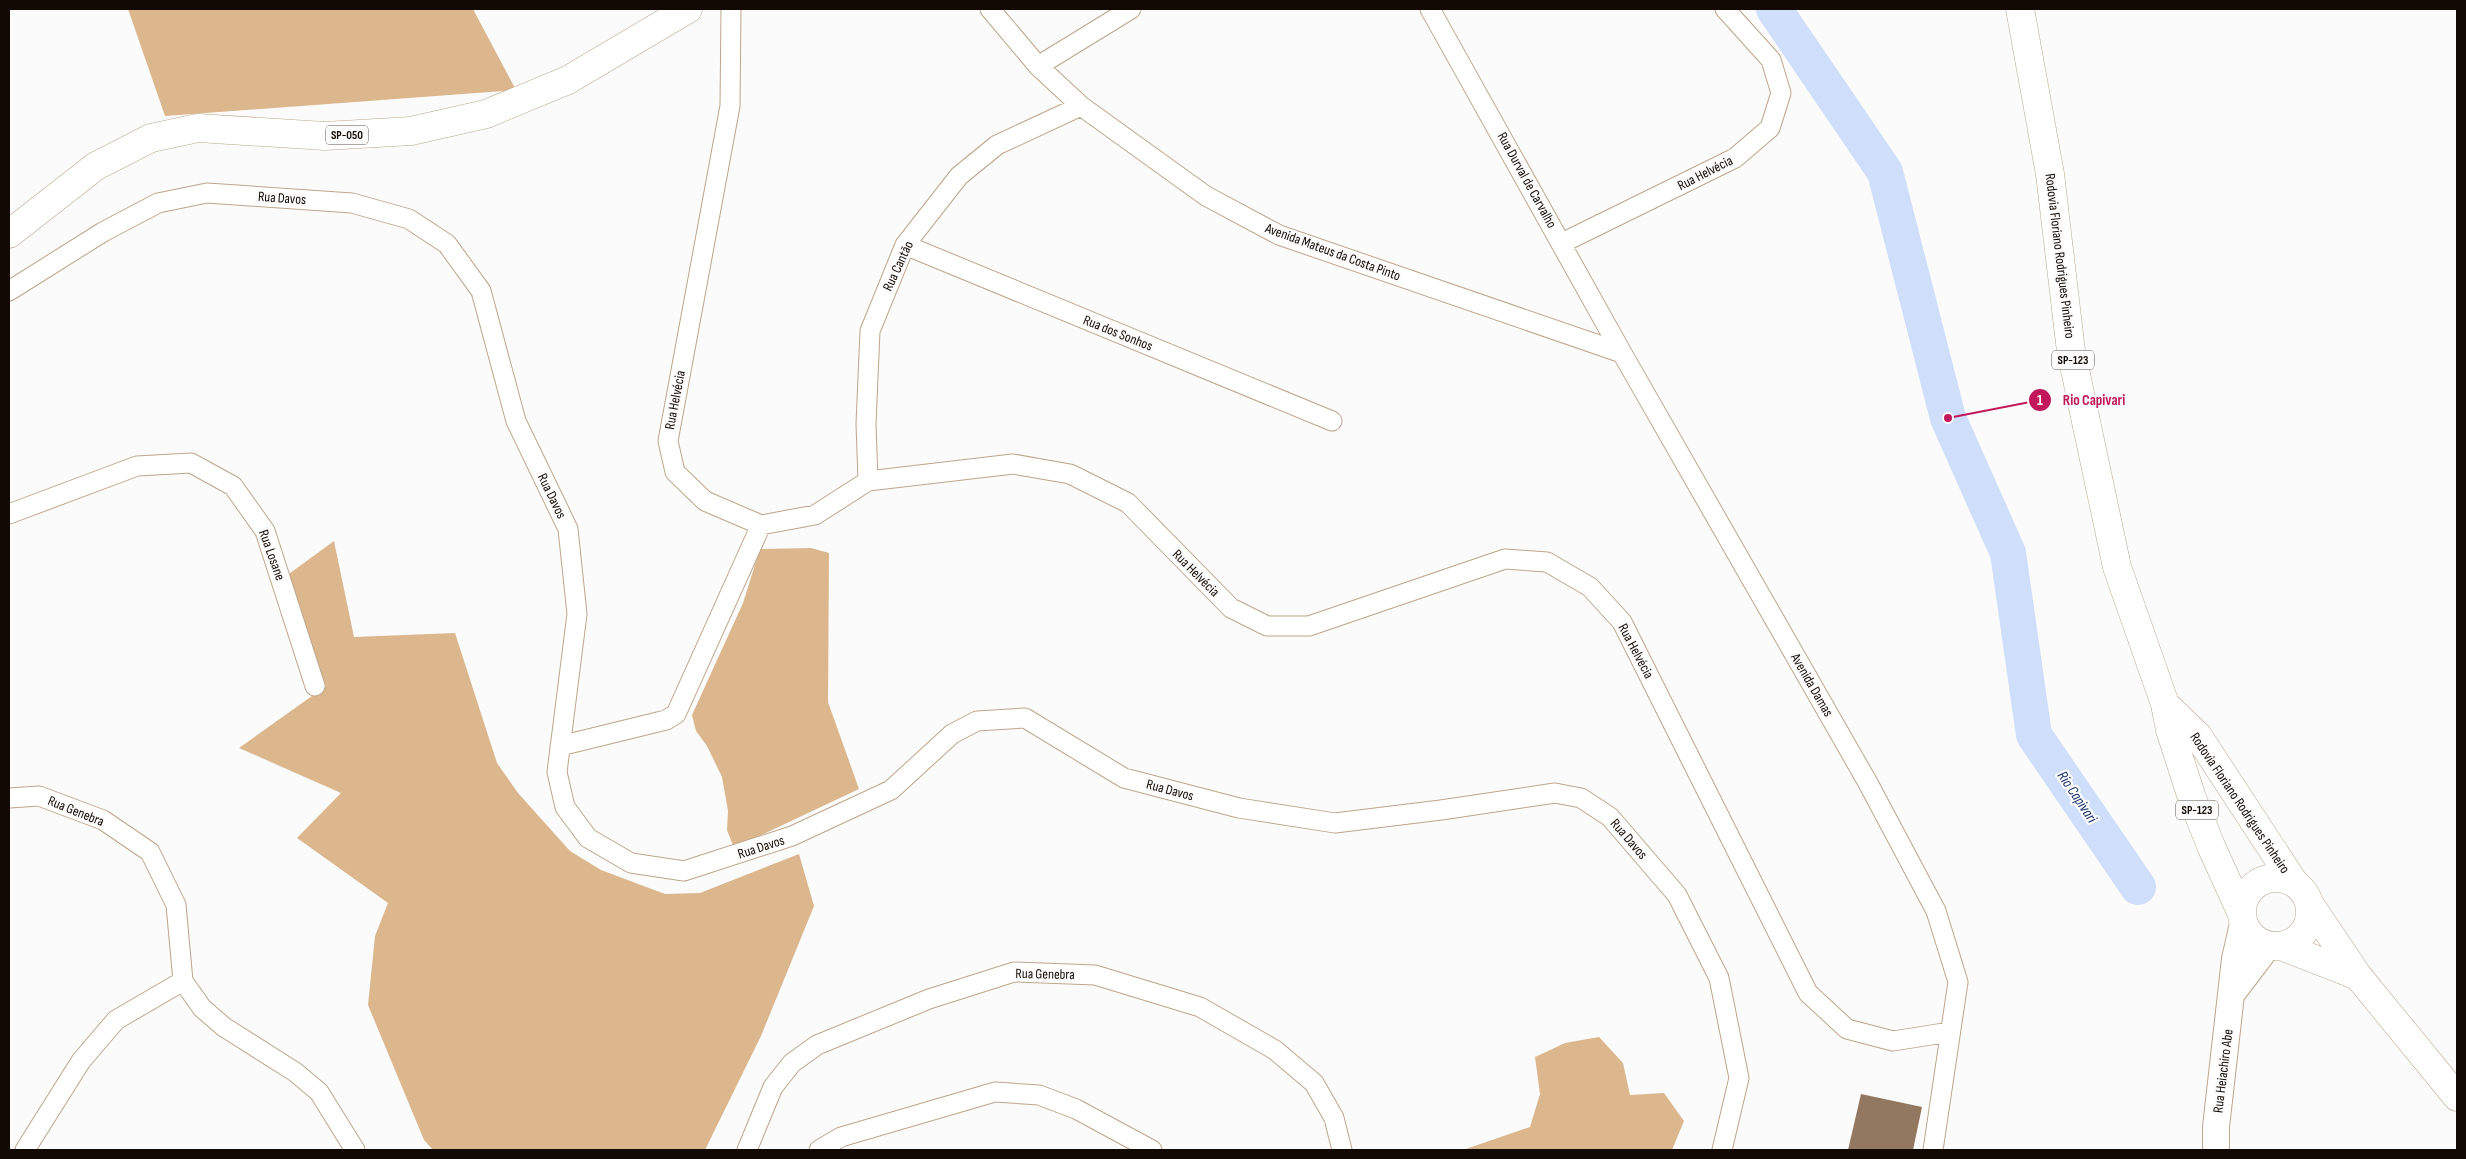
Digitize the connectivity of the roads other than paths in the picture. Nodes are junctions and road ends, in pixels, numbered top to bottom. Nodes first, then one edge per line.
1 (688, 9) edge
2 (990, 9) edge
3 (1131, 9) edge
4 (1430, 9) edge
5 (1725, 9) edge
6 (2020, 9) edge
7 (735, 11) edge
8 (1038, 66) junction
9 (1081, 106) junction
10 (9, 234) edge
11 (1562, 243) junction
12 (905, 244) junction
13 (9, 291) edge
14 (1622, 353) junction
15 (1332, 421) dead end
16 (868, 481) junction
17 (9, 514) edge
18 (761, 525) junction
19 (315, 686) dead end
20 (2165, 704) junction
21 (560, 746) junction
22 (9, 798) edge
23 (2293, 881) junction
24 (2309, 903) junction
25 (2242, 918) junction
26 (2274, 946) junction
27 (2358, 976) junction
28 (184, 981) junction
29 (2233, 993) junction
30 (1950, 1032) junction
31 (2457, 1097) edge
32 (25, 1150) edge
33 (355, 1150) edge
34 (748, 1150) edge
35 (819, 1150) edge
36 (1152, 1150) edge
37 (1342, 1150) edge
38 (1722, 1150) edge
39 (1933, 1150) edge
40 (2216, 1150) edge

1 - 10 main road, SP-050
2 - 8 street, Avenida Mateus da Costa Pinto
3 - 8 street
4 - 11 street, Rua Durval de Carvalho
5 - 11 street, Rua Helvécia
6 - 20 main road, Rodovia Floriano Rodrigues Pinheiro / SP-123
7 - 18 street, Rua Helvécia
8 - 9 street, Avenida Mateus da Costa Pinto
9 - 12 street, Rua Cantão
9 - 14 street, Avenida Mateus da Costa Pinto
11 - 14 street, Rua Durval de Carvalho
12 - 15 street, Rua dos Sonhos
12 - 16 street, Rua Cantão
13 - 21 street, Rua Davos
14 - 30 street, Avenida Damas
16 - 18 street, Rua Helvécia
16 - 30 street, Rua Helvécia
17 - 19 street, Rua Losane
18 - 21 street
20 - 23 main road, Rodovia Floriano Rodrigues Pinheiro / SP-123
20 - 25 main road, Rodovia Floriano Rodrigues Pinheiro / SP-123
21 - 38 street, Rua Davos
22 - 28 street, Rua Genebra
23 - 24 main road, SP-123
23 - 25 main road
24 - 26 main road
24 - 27 main road, SP-123
25 - 26 main road, SP-123
25 - 29 street, Rua Heiachiro Abe
26 - 27 main road, SP-123
26 - 29 street, Rua Heiachiro Abe
27 - 31 main road, SP-123
28 - 32 street
28 - 33 street, Rua Genebra
29 - 40 street, Rua Heiachiro Abe
30 - 39 street, Avenida Damas
34 - 37 street, Rua Genebra
35 - 36 street

